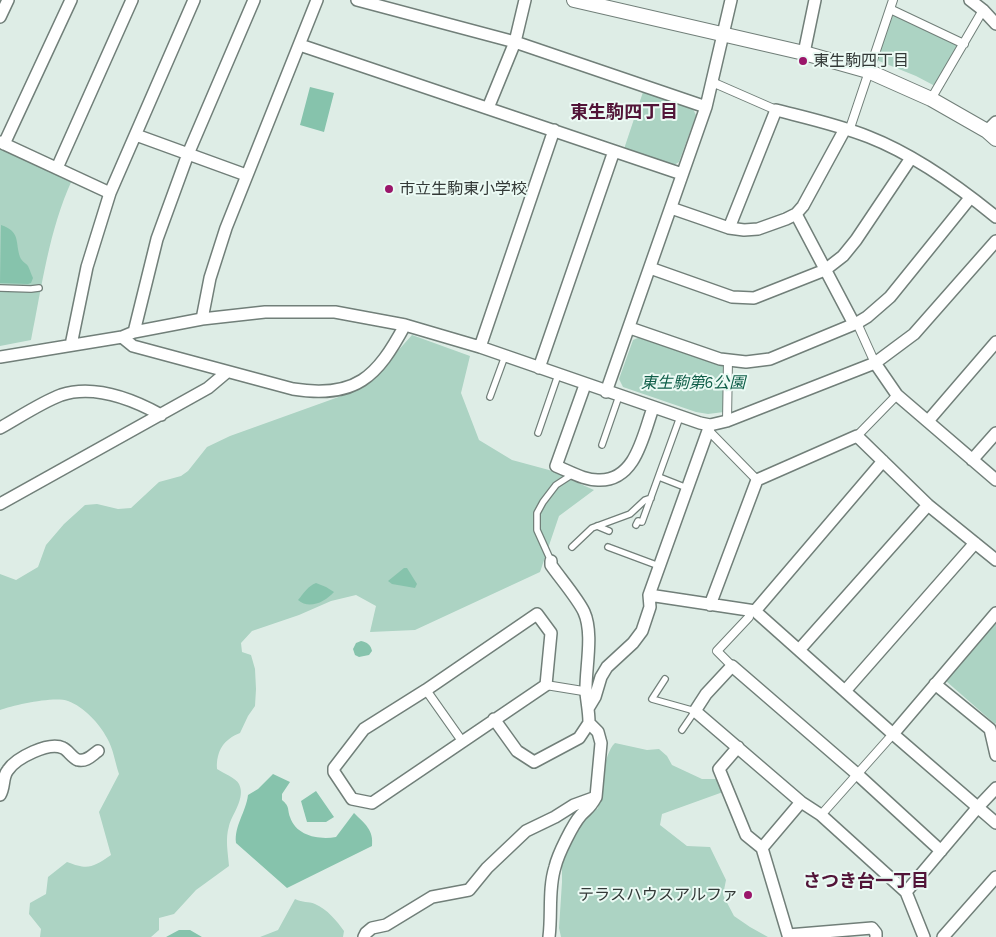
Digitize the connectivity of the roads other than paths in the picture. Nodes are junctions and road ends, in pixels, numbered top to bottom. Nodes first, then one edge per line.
1 (8, 0) edge
2 (71, 0) edge
3 (132, 0) edge
4 (194, 0) edge
5 (254, 0) edge
6 (317, 0) edge
7 (357, 0) edge
8 (525, 0) edge
9 (574, 0) edge
10 (731, 0) edge
11 (815, 0) edge
12 (893, 0) edge
13 (970, 0) edge
14 (890, 9) junction
15 (983, 10) junction
16 (0, 17) edge
17 (996, 24) edge
18 (722, 35) junction
19 (515, 42) junction
20 (964, 44) junction
21 (300, 45) junction
22 (804, 54) junction
23 (868, 71) junction
24 (712, 82) junction
25 (931, 99) junction
26 (706, 107) junction
27 (488, 108) junction
28 (776, 110) junction
29 (554, 130) junction
30 (847, 130) junction
31 (993, 131) edge
32 (136, 135) junction
33 (2, 143) edge
34 (614, 151) junction
35 (188, 154) junction
36 (910, 158) junction
37 (57, 168) junction
38 (682, 174) junction
39 (246, 175) junction
40 (110, 193) junction
41 (970, 198) junction
42 (671, 208) junction
43 (796, 214) junction
44 (996, 217) edge
45 (729, 228) junction
46 (996, 241) edge
47 (650, 268) junction
48 (825, 270) junction
49 (0, 288) edge
50 (39, 288) dead end
51 (202, 319) junction
52 (855, 324) junction
53 (405, 325) junction
54 (630, 328) junction
55 (134, 332) junction
56 (122, 337) junction
57 (996, 342) edge
58 (70, 345) junction
59 (480, 348) junction
60 (19, 354) junction
61 (505, 356) junction
62 (0, 357) edge
63 (728, 360) junction
64 (875, 364) junction
65 (0, 365) edge
66 (539, 368) junction
67 (227, 372) junction
68 (558, 375) junction
69 (585, 385) junction
70 (606, 392) junction
71 (897, 395) junction
72 (619, 396) junction
73 (490, 397) dead end
74 (653, 408) junction
75 (161, 415) junction
76 (680, 417) junction
77 (727, 421) junction
78 (928, 422) junction
79 (0, 428) edge
80 (709, 428) junction
81 (538, 433) dead end
82 (996, 433) edge
83 (857, 436) junction
84 (602, 445) dead end
85 (972, 460) junction
86 (883, 461) junction
87 (575, 473) junction
88 (659, 477) junction
89 (757, 480) junction
90 (996, 480) edge
91 (687, 488) junction
92 (2, 498) edge
93 (651, 498) junction
94 (928, 505) junction
95 (636, 525) dead end
96 (597, 526) junction
97 (609, 531) dead end
98 (975, 543) junction
99 (572, 547) dead end
100 (608, 547) dead end
101 (996, 560) edge
102 (552, 561) joint
103 (660, 566) junction
104 (649, 595) junction
105 (710, 605) junction
106 (752, 611) junction
107 (996, 613) edge
108 (799, 650) junction
109 (732, 666) junction
110 (665, 679) dead end
111 (935, 684) junction
112 (546, 685) junction
113 (426, 690) junction
114 (583, 691) dead end
115 (845, 692) junction
116 (589, 707) junction
117 (695, 711) junction
118 (494, 719) junction
119 (589, 723) junction
120 (682, 730) dead end
121 (892, 734) junction
122 (462, 741) junction
123 (738, 747) junction
124 (98, 751) dead end
125 (996, 755) edge
126 (857, 774) junction
127 (996, 788) edge
128 (0, 795) edge
129 (596, 797) junction
130 (801, 802) junction
131 (978, 807) junction
132 (821, 815) junction
133 (996, 823) edge
134 (762, 848) junction
135 (941, 851) junction
136 (996, 877) edge
137 (906, 892) junction
138 (364, 937) edge
139 (549, 937) edge
140 (876, 937) edge
141 (924, 937) edge
142 (943, 937) edge

1 - 16 street
2 - 33 street
3 - 37 street
4 - 32 street
5 - 35 street
6 - 21 street
7 - 19 street
8 - 19 street
9 - 18 street
10 - 18 street
11 - 22 street
12 - 14 street
13 - 15 street
14 - 20 street
14 - 23 street
15 - 17 street
15 - 20 street
18 - 22 street
18 - 24 street
19 - 26 street
19 - 27 street
20 - 25 street
21 - 27 street
21 - 39 street
22 - 23 street
23 - 25 street
23 - 30 street
24 - 26 street
24 - 28 street
25 - 31 street
26 - 38 street
27 - 29 street
28 - 30 street
28 - 45 street
29 - 34 street
29 - 59 street
30 - 36 street
30 - 43 street
32 - 35 street
32 - 40 street
33 - 37 street
34 - 38 street
34 - 66 street
35 - 39 street
35 - 55 street
36 - 41 street
36 - 48 street
37 - 40 street
38 - 42 street
39 - 51 street
40 - 58 street
41 - 44 street
41 - 52 street
42 - 45 street
42 - 47 street
43 - 45 street
43 - 48 street
46 - 64 street
47 - 48 street
47 - 54 street
48 - 52 street
49 - 50 lane
51 - 53 street
51 - 55 street
52 - 63 street
52 - 64 street
53 - 59 street
53 - 67 street
54 - 63 street
54 - 70 street
55 - 56 street
56 - 58 street
56 - 67 street
57 - 78 street
58 - 60 street
59 - 61 street
60 - 62 street
60 - 65 street
61 - 66 street
61 - 73 lane
63 - 77 street
64 - 71 street
64 - 77 street
66 - 68 street
67 - 75 street
68 - 69 street
68 - 81 lane
69 - 70 street
69 - 87 street
70 - 72 street
71 - 78 street
71 - 83 street
72 - 74 street
72 - 84 lane
74 - 76 street
74 - 87 street
75 - 79 street
75 - 92 street
76 - 80 street
76 - 88 lane
77 - 80 street
78 - 85 street
80 - 89 street
80 - 91 street
82 - 85 street
83 - 86 street
83 - 89 street
85 - 90 street
86 - 94 street
86 - 106 street
87 - 102 lane
88 - 91 lane
88 - 93 lane
89 - 105 street
91 - 103 street
93 - 95 lane
93 - 96 lane
94 - 98 street
94 - 108 street
96 - 97 lane
96 - 99 lane
98 - 101 street
98 - 115 street
100 - 103 lane
102 - 116 street
103 - 104 street
104 - 105 street
104 - 116 street
105 - 106 street
106 - 108 street
106 - 109 street
107 - 111 street
108 - 115 street
109 - 117 street
109 - 126 street
110 - 117 lane
111 - 121 street
111 - 125 street
112 - 113 street
112 - 114 street
112 - 118 street
113 - 122 street
113 - 122 street
115 - 121 street
116 - 119 street
117 - 120 lane
117 - 123 street
118 - 119 street
118 - 122 street
119 - 129 street
121 - 126 street
121 - 131 street
123 - 130 street
123 - 134 street
124 - 128 street
126 - 132 street
126 - 135 street
127 - 131 street
129 - 138 street
129 - 139 street
130 - 132 street
130 - 134 street
131 - 133 street
131 - 135 street
132 - 137 street
134 - 140 street
135 - 137 street
136 - 142 street
137 - 141 street

